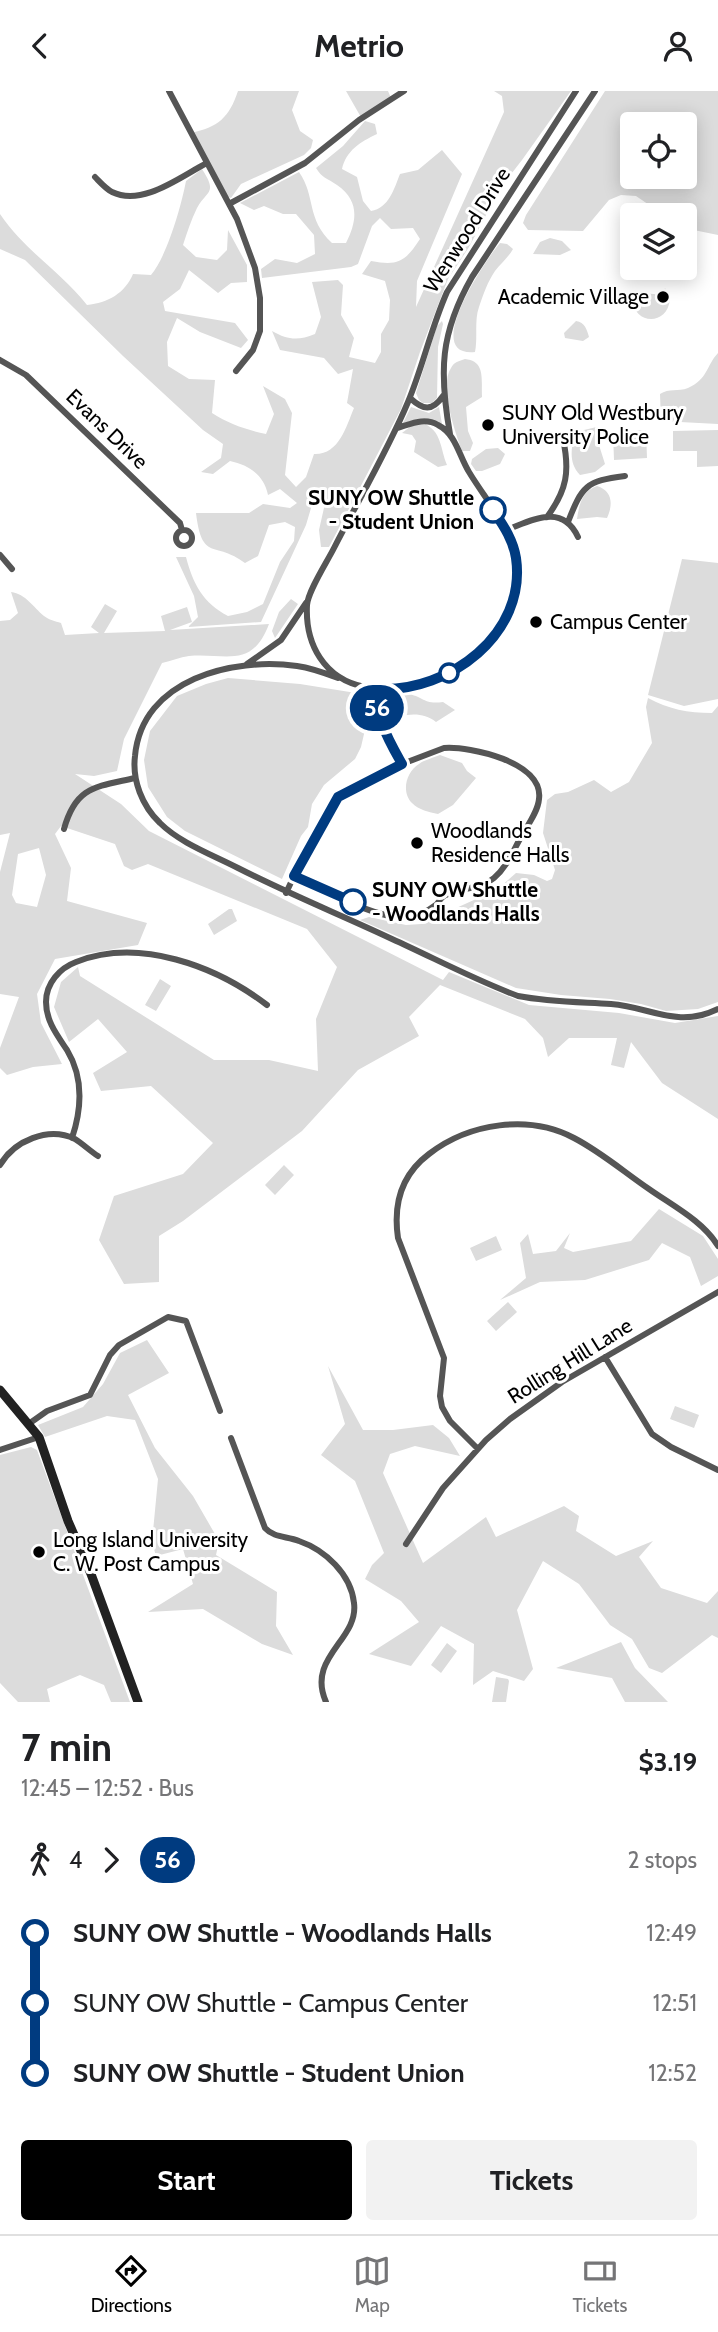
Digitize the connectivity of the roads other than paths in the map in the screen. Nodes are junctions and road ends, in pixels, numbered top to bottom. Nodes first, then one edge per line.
1 (169, 91) edge
2 (404, 91) edge
3 (576, 91) edge
4 (595, 91) edge
5 (207, 163) junction
6 (95, 177) dead end
7 (229, 204) junction
8 (0, 360) edge
9 (236, 371) dead end
10 (443, 396) junction
11 (410, 398) junction
12 (397, 428) junction
13 (450, 434) junction
14 (563, 439) dead end
15 (625, 475) dead end
16 (547, 517) junction
17 (568, 522) junction
18 (182, 530) dead end
19 (506, 530) junction
20 (578, 537) dead end
21 (0, 555) edge
22 (12, 569) dead end
23 (307, 602) junction
24 (245, 665) junction
25 (343, 679) junction
26 (379, 689) junction
27 (402, 764) junction
28 (135, 778) junction
29 (64, 829) dead end
30 (294, 876) junction
31 (286, 893) junction
32 (267, 1005) dead end
33 (718, 1009) edge
34 (72, 1138) junction
35 (98, 1156) dead end
36 (0, 1164) edge
37 (718, 1246) edge
38 (718, 1292) edge
39 (606, 1357) junction
40 (0, 1390) edge
41 (220, 1411) dead end
42 (30, 1423) junction
43 (39, 1437) junction
44 (230, 1438) dead end
45 (478, 1449) junction
46 (0, 1450) edge
47 (718, 1470) edge
48 (406, 1544) dead end
49 (138, 1702) edge
50 (326, 1702) edge

1 - 5 street
2 - 7 street
3 - 11 street, Wenwood Drive
4 - 10 street
5 - 6 street
5 - 7 street
7 - 9 street
8 - 18 street, Evans Drive
10 - 11 street
10 - 13 street
11 - 12 street, Wenwood Drive
12 - 13 street
12 - 23 street, Wenwood Drive
13 - 19 street
14 - 16 street
15 - 17 street
16 - 17 street
16 - 19 street
17 - 20 street
19 - 26 street
21 - 22 street
23 - 24 street, Wenwood Drive
23 - 25 street
24 - 25 street
24 - 28 street
25 - 26 street
26 - 27 street
27 - 30 street
27 - 30 street
28 - 29 street
28 - 31 street
30 - 31 street
31 - 33 street
32 - 34 street
34 - 35 street
34 - 36 street
37 - 45 street
38 - 39 street, Rolling Hill Lane
39 - 45 street, Rolling Hill Lane
39 - 47 street
40 - 42 main road
41 - 42 street
42 - 43 main road
43 - 46 street
43 - 49 main road
44 - 50 street
45 - 48 street, Rolling Hill Lane

